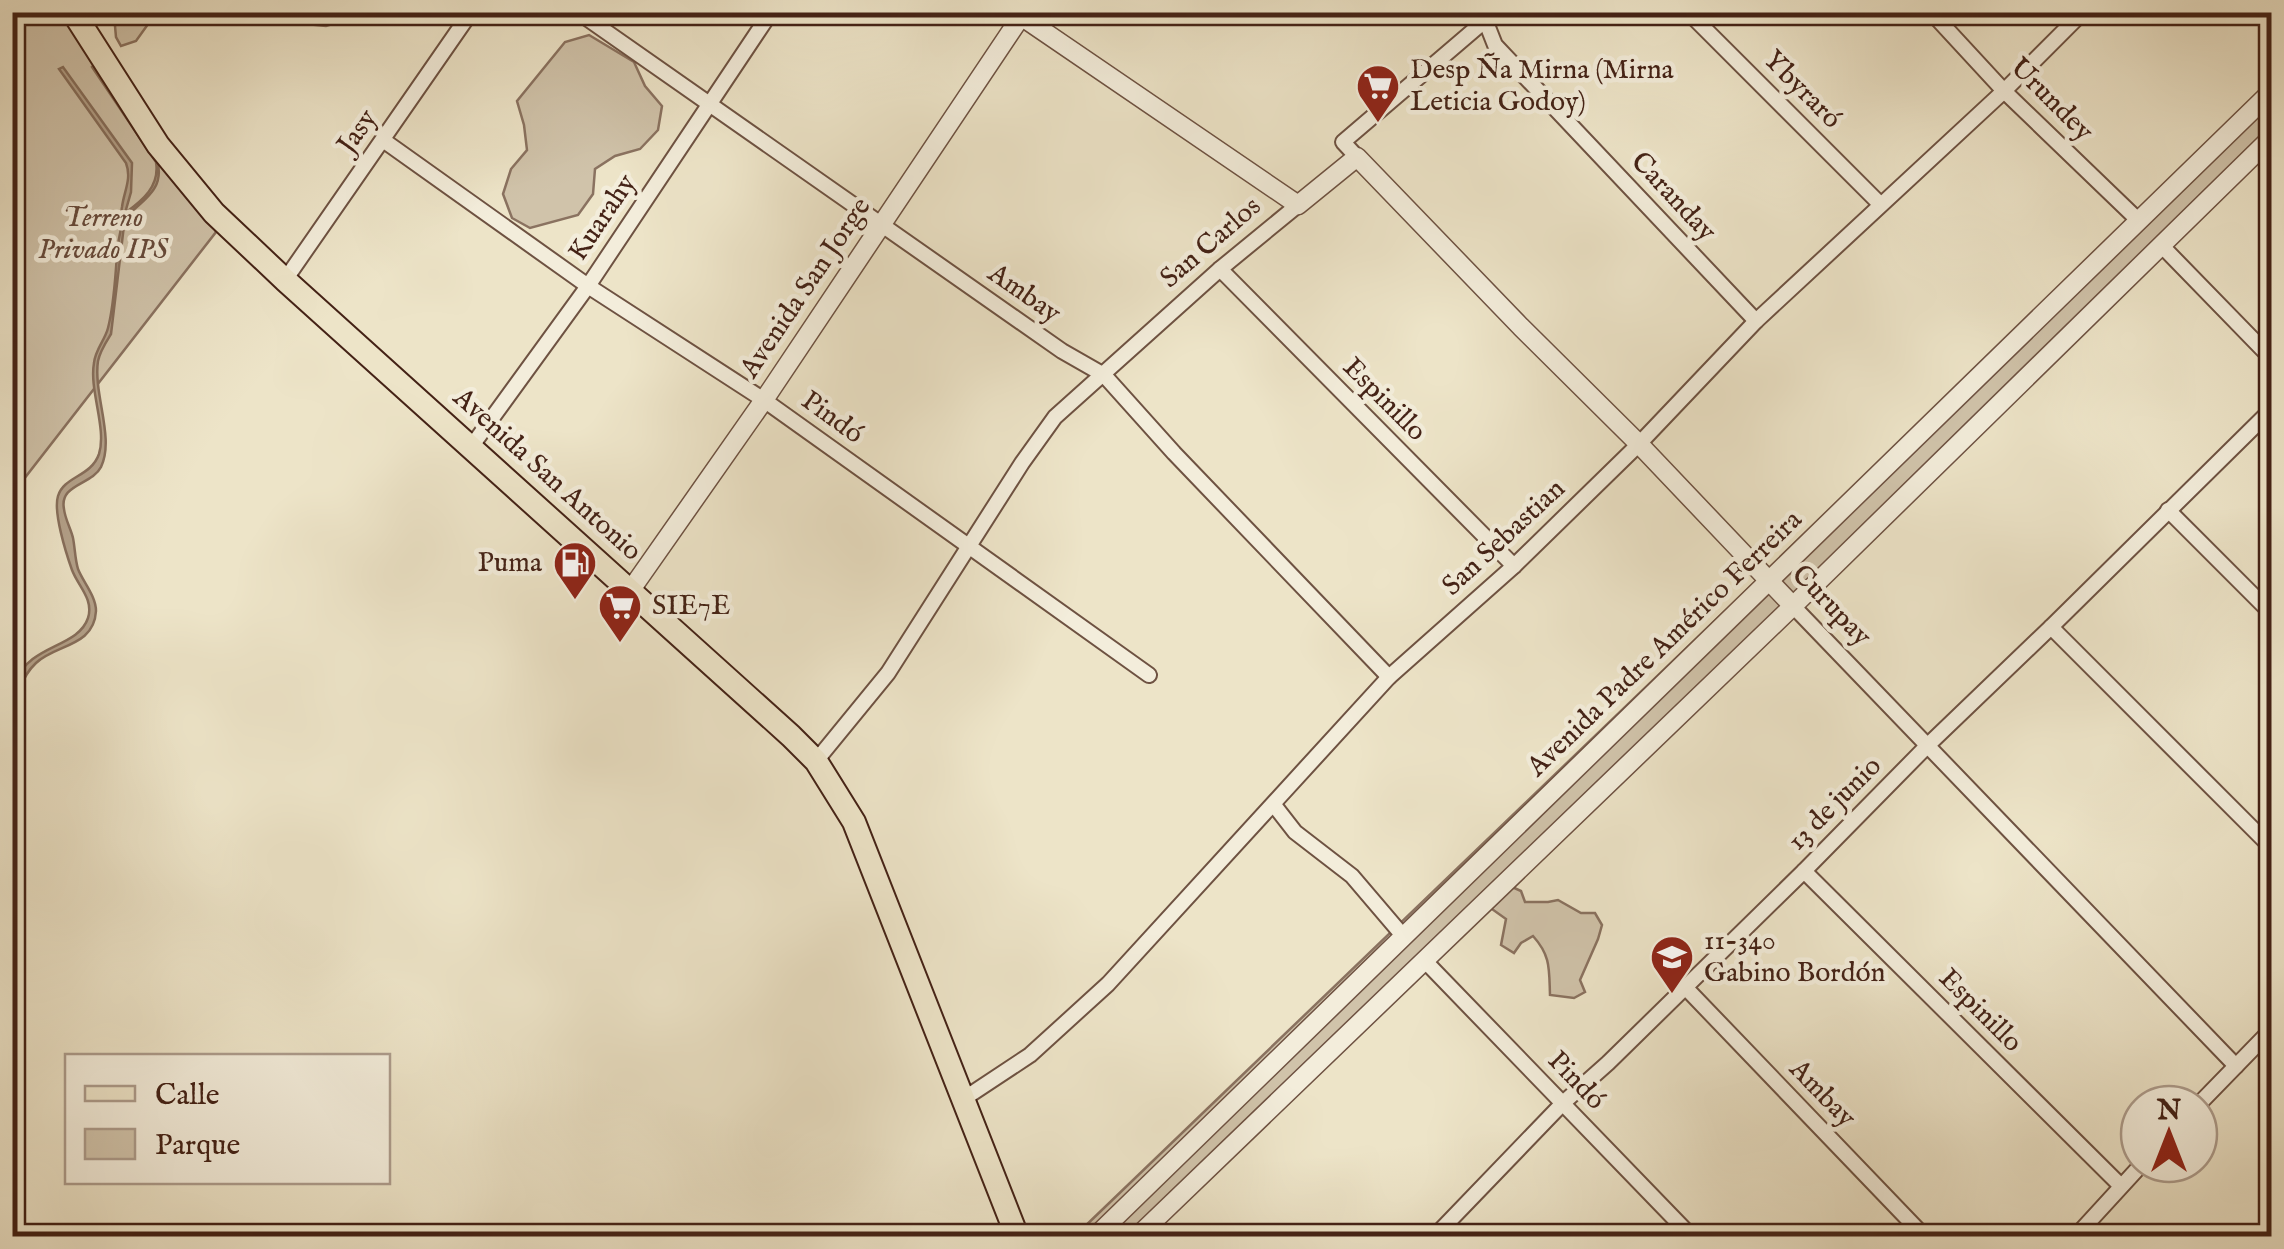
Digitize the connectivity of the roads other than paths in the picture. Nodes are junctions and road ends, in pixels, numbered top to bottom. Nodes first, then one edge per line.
1 (73, 12) edge
2 (471, 12) edge
3 (578, 12) edge
4 (771, 12) edge
5 (1688, 12) edge
6 (1930, 12) edge
7 (2082, 12) edge
8 (1020, 14) edge
9 (1487, 16) edge
10 (2004, 91) junction
11 (2272, 91) edge
12 (710, 104) junction
13 (2272, 137) edge
14 (383, 140) junction
15 (1357, 156) junction
16 (1880, 204) junction
17 (1298, 205) junction
18 (2138, 220) junction
19 (882, 225) junction
20 (2162, 245) junction
21 (1220, 269) junction
22 (286, 280) junction
23 (588, 286) junction
24 (1756, 321) junction
25 (2272, 358) edge
26 (1104, 375) junction
27 (764, 400) junction
28 (2272, 409) edge
29 (1639, 444) junction
30 (471, 447) junction
31 (2168, 510) junction
32 (969, 547) junction
33 (1514, 566) junction
34 (1769, 581) junction
35 (630, 590) junction
36 (1793, 606) junction
37 (2272, 614) edge
38 (2051, 627) junction
39 (1149, 674) dead end
40 (1389, 677) junction
41 (1928, 745) junction
42 (816, 761) junction
43 (1274, 806) junction
44 (2272, 848) edge
45 (1804, 871) junction
46 (1404, 937) junction
47 (1425, 961) junction
48 (1685, 987) junction
49 (2272, 1029) edge
50 (2236, 1066) junction
51 (2218, 1084) edge
52 (962, 1100) junction
53 (1562, 1104) junction
54 (2121, 1186) joint
55 (1018, 1236) edge
56 (1096, 1236) edge
57 (1138, 1236) edge
58 (1435, 1236) edge
59 (1691, 1236) edge
60 (1924, 1236) edge
61 (2076, 1236) edge

1 - 22 main road, Avenida San Antonio
2 - 14 street, Jasy
3 - 12 street, Ambay
4 - 12 street, Kuarahy
5 - 16 street, Ybyraró
6 - 10 street, Urundey
7 - 10 street, San Sebastian
8 - 17 street
8 - 19 street, Avenida San Jorge
9 - 15 street, Curupay
9 - 24 street, Caranday
10 - 16 street, San Sebastian
10 - 18 street, Urundey
11 - 18 street, Avenida Padre Américo Ferreira
12 - 19 street, Ambay
12 - 23 street, Kuarahy
13 - 20 street
14 - 22 street, Jasy
14 - 23 street, Pindó
15 - 17 street, San Carlos
15 - 29 street, Curupay
16 - 24 street, San Sebastian
17 - 21 street, San Carlos
18 - 34 street, Avenida Padre Américo Ferreira
19 - 26 street, Ambay
19 - 27 street, Avenida San Jorge
20 - 25 street
20 - 36 street
21 - 26 street, San Carlos
21 - 33 street, Espinillo
22 - 30 main road, Avenida San Antonio
23 - 27 street, Pindó
23 - 30 street, Kuarahy
24 - 29 street, San Sebastian
26 - 32 street, San Carlos
26 - 40 street, Ambay
27 - 32 street, Pindó
27 - 35 street, Avenida San Jorge
28 - 31 street, 13 de junio
29 - 33 street, San Sebastian
29 - 34 street, Curupay
30 - 35 main road, Avenida San Antonio
31 - 37 street
31 - 38 street, 13 de junio
32 - 39 street, Pindó
32 - 42 street, San Carlos
33 - 40 street, San Sebastian
34 - 36 street, Curupay
34 - 46 street, Avenida Padre Américo Ferreira
35 - 42 main road, Avenida San Antonio
36 - 41 street, Curupay
36 - 47 street
38 - 41 street, 13 de junio
38 - 44 street
40 - 43 street, San Sebastian
41 - 45 street, 13 de junio
41 - 50 street, Curupay
42 - 52 main road, Avenida San Antonio
43 - 46 street
43 - 52 street, San Sebastian
45 - 48 street, 13 de junio
45 - 54 street, Espinillo
46 - 56 street, Avenida Padre Américo Ferreira
47 - 53 street, Pindó
47 - 57 street
48 - 53 street, 13 de junio
48 - 60 street, Ambay
49 - 50 street
50 - 51 street
52 - 55 main road, Avenida San Antonio
53 - 58 street, 13 de junio
53 - 59 street, Pindó
54 - 61 street

